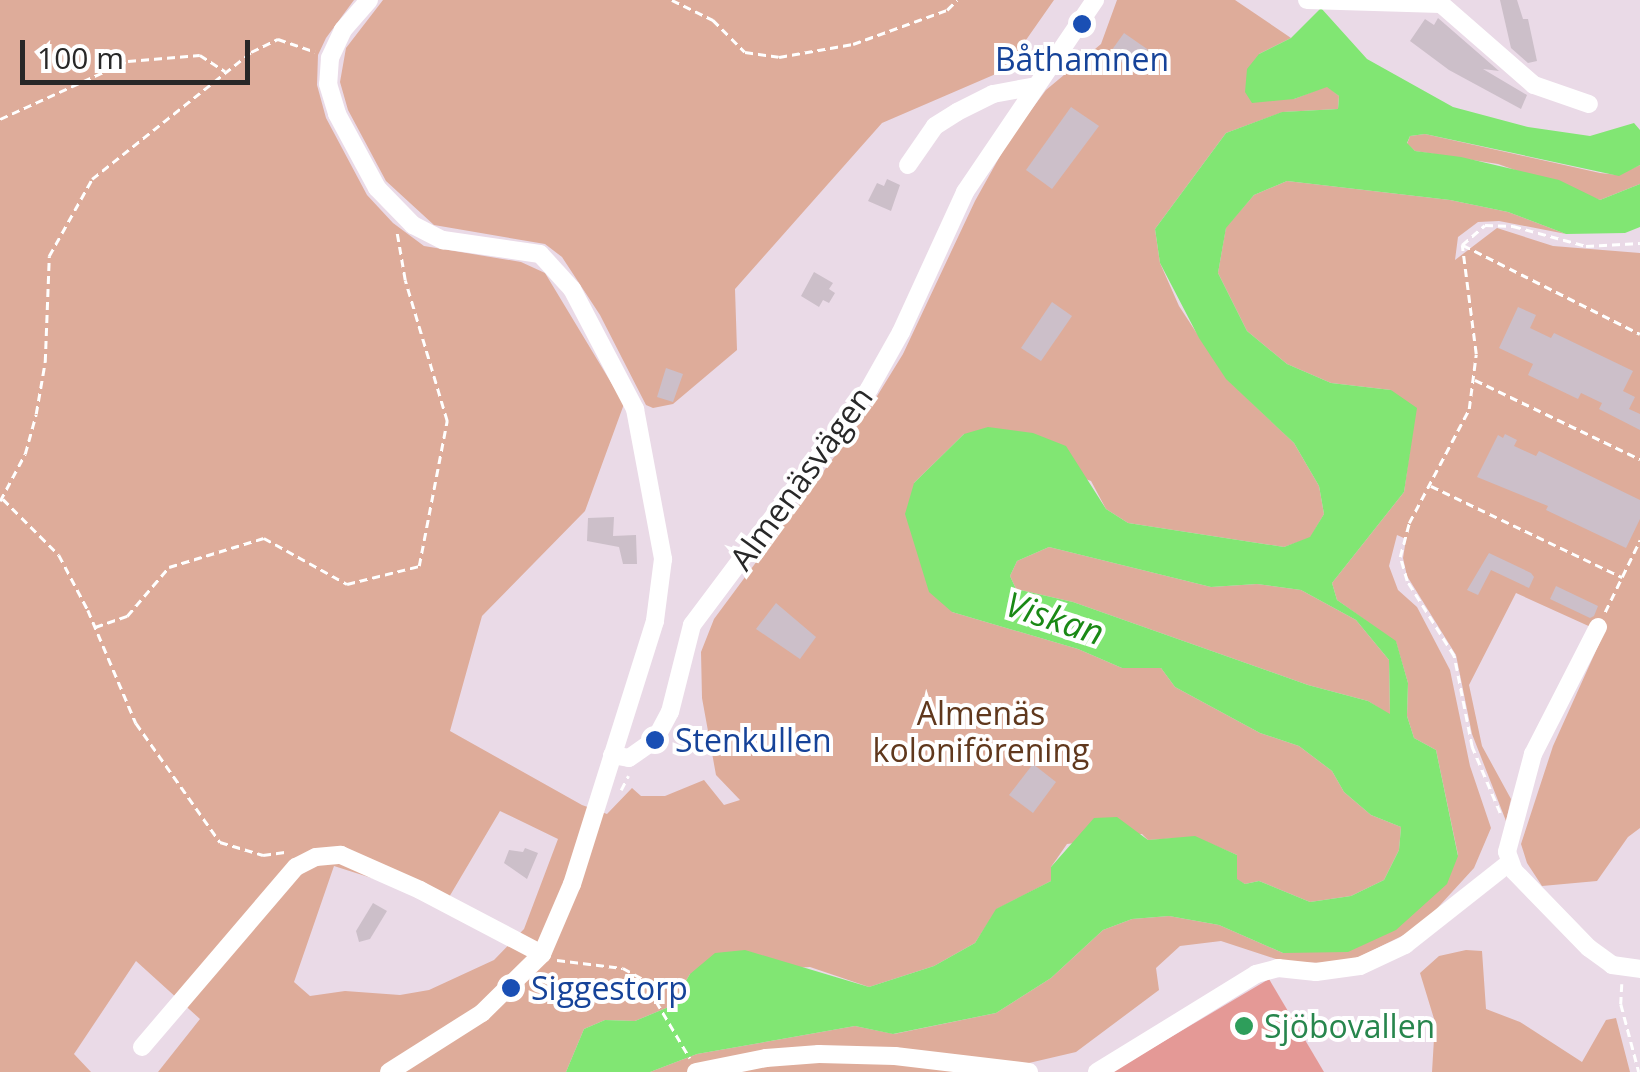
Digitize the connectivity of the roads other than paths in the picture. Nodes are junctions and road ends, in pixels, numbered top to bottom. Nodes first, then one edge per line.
1 (368, 0) edge
2 (1095, 0) edge
3 (1307, 0) edge
4 (1036, 86) junction
5 (1590, 104) dead end
6 (908, 166) dead end
7 (1598, 627) road end
8 (612, 755) junction
9 (1509, 862) junction
10 (542, 954) junction
11 (1631, 968) edge
12 (142, 1047) dead end
13 (694, 1065) edge
14 (389, 1072) edge
15 (1029, 1072) edge
16 (1097, 1072) edge

1 - 8 street
2 - 4 street, Almenäsvägen
3 - 5 street
4 - 6 street
4 - 8 street, Almenäsvägen
7 - 9 street
8 - 10 street
9 - 11 street
9 - 16 street
10 - 12 street
10 - 14 street
13 - 15 street

